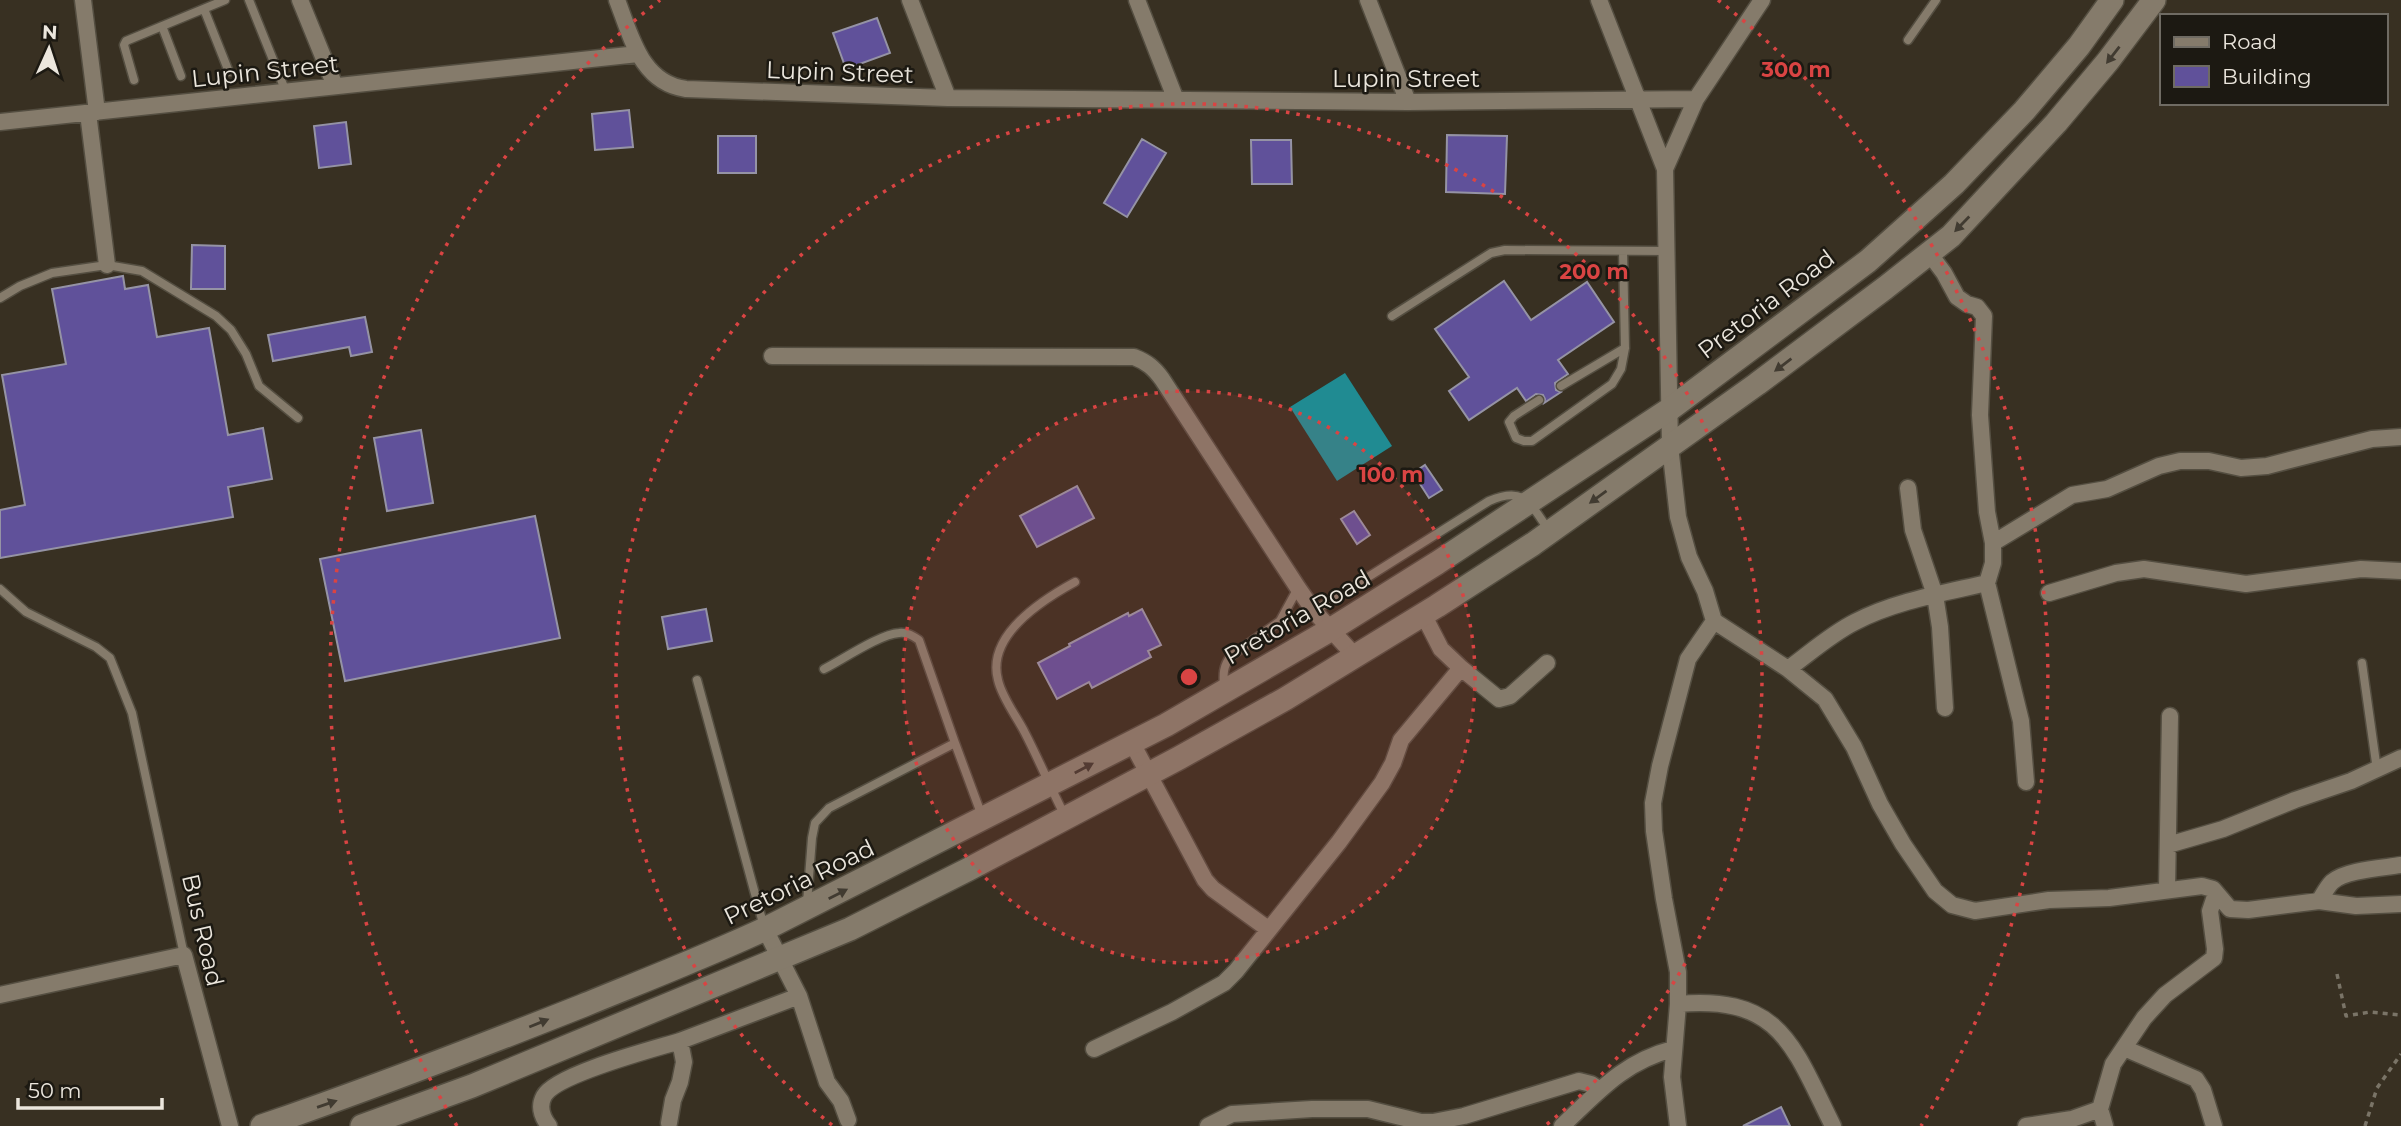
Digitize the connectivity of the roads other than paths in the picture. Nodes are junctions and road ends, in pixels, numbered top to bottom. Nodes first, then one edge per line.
1 (83, 0) edge
2 (225, 0) edge
3 (249, 0) edge
4 (300, 0) edge
5 (617, 0) edge
6 (910, 0) edge
7 (1137, 0) edge
8 (1368, 0) edge
9 (1599, 0) edge
10 (1762, 0) edge
11 (1936, 0) edge
12 (2112, 0) edge
13 (2154, 0) edge
14 (204, 9) junction
15 (162, 26) junction
16 (1908, 40) dead end
17 (638, 54) junction
18 (229, 72) dead end
19 (181, 76) dead end
20 (134, 80) dead end
21 (335, 86) junction
22 (286, 92) junction
23 (948, 98) junction
24 (1696, 99) junction
25 (1176, 100) junction
26 (1638, 100) junction
27 (1408, 102) junction
28 (93, 113) junction
29 (0, 122) edge
30 (1996, 140) junction
31 (2022, 161) junction
32 (1665, 169) junction
33 (1623, 251) junction
34 (1667, 251) junction
35 (1929, 253) junction
36 (107, 264) junction
37 (0, 298) edge
38 (1392, 316) dead end
39 (1625, 348) junction
40 (772, 356) dead end
41 (1561, 386) dead end
42 (1539, 400) dead end
43 (1670, 409) junction
44 (298, 418) dead end
45 (2401, 437) edge
46 (1670, 446) junction
47 (1908, 488) dead end
48 (1528, 501) junction
49 (1550, 532) junction
50 (1993, 543) junction
51 (2401, 571) edge
52 (1075, 582) dead end
53 (1987, 583) junction
54 (1298, 588) junction
55 (0, 589) edge
56 (2049, 593) dead end
57 (1935, 596) junction
58 (1314, 611) junction
59 (1423, 614) junction
60 (1714, 621) junction
61 (1330, 630) junction
62 (1356, 656) junction
63 (1547, 663) dead end
64 (2362, 663) dead end
65 (1461, 668) junction
66 (824, 669) dead end
67 (1788, 669) junction
68 (697, 680) dead end
69 (1224, 690) junction
70 (1945, 708) dead end
71 (2170, 716) dead end
72 (955, 743) junction
73 (1132, 743) junction
74 (2401, 758) edge
75 (2377, 770) junction
76 (1148, 774) junction
77 (2026, 782) dead end
78 (1049, 786) junction
79 (1066, 818) junction
80 (983, 819) junction
81 (2168, 845) junction
82 (2401, 864) edge
83 (2167, 889) junction
84 (2216, 893) junction
85 (2319, 901) junction
86 (2401, 904) edge
87 (807, 909) junction
88 (765, 929) junction
89 (1268, 929) junction
90 (184, 955) junction
91 (779, 957) junction
92 (0, 995) edge
93 (799, 996) junction
94 (1678, 1004) junction
95 (583, 1040) junction
96 (680, 1041) junction
97 (2124, 1048) junction
98 (1094, 1049) dead end
99 (1673, 1049) junction
100 (595, 1068) junction
101 (1600, 1090) junction
102 (2100, 1109) junction
103 (848, 1120) dead end
104 (669, 1123) dead end
105 (230, 1126) edge
106 (262, 1126) edge
107 (362, 1126) edge
108 (549, 1126) edge
109 (1208, 1126) edge
110 (1562, 1126) edge
111 (1678, 1126) edge
112 (1833, 1126) edge
113 (2026, 1126) edge
114 (2105, 1126) edge
115 (2214, 1126) edge

1 - 28 street
2 - 14 lane
3 - 22 lane
4 - 21 street
5 - 17 street
6 - 23 street
7 - 25 street
8 - 27 street
9 - 26 street
10 - 24 street
11 - 16 lane
12 - 30 main road, Pretoria Road
13 -> 31 main road
14 - 15 lane
14 - 18 lane
15 - 19 lane
15 - 20 lane
17 - 21 street, Lupin Street
17 - 23 street, Lupin Street
21 - 22 street, Lupin Street
22 - 28 street, Lupin Street
23 - 25 street, Lupin Street
24 - 26 street, Lupin Street
24 - 32 street
25 - 27 street, Lupin Street
26 - 27 street, Lupin Street
26 - 32 street
28 - 29 street, Lupin Street
28 - 36 street
30 - 31 main road
30 - 43 main road, Pretoria Road
31 -> 35 main road
32 - 34 street
33 - 34 lane
33 - 38 lane
33 - 39 lane
34 - 43 street
35 -> 46 main road
35 - 50 street
36 - 37 lane
36 - 44 lane
39 - 41 lane
39 - 42 lane
40 - 54 street
43 - 46 street
43 - 48 main road, Pretoria Road
45 - 50 street
46 -> 49 main road
46 - 60 street
47 - 57 street
48 - 49 lane
48 - 58 lane
48 - 61 main road, Pretoria Road
49 - 59 main road
50 - 53 street
51 - 56 street
52 - 78 lane
53 - 57 street
53 - 77 street
54 - 58 street
54 - 69 lane
55 - 90 lane, Bus Road
57 - 67 street
57 - 70 street
58 - 61 street
59 - 62 main road
59 - 65 street
60 - 67 street
60 - 94 street
61 - 62 street
61 - 69 main road, Pretoria Road
62 - 76 main road
63 - 65 street
64 - 75 lane
65 - 89 street
66 - 72 lane
67 - 83 street
68 - 88 lane
69 - 73 main road, Pretoria Road
71 - 81 street
72 - 80 lane
72 - 87 lane
73 - 76 street
78 -> 73 main road, Pretoria Road
74 - 75 street
75 - 81 street
76 - 79 main road
76 - 89 street
78 - 79 lane
78 - 80 main road, Pretoria Road
79 - 91 main road
87 -> 80 main road, Pretoria Road
81 - 83 street
82 - 85 street
83 - 84 street
84 - 85 street
84 - 97 street
85 - 86 street
87 - 88 main road, Pretoria Road
88 - 91 street
106 -> 88 main road, Pretoria Road
89 - 98 street
90 - 92 street
90 - 105 street, Bus Road
91 - 93 street
91 - 95 main road
93 - 96 street
93 - 103 street
94 - 99 street
94 - 112 street
95 - 100 street
95 - 107 main road
96 - 100 street
96 - 104 street
97 - 102 street
97 - 115 street
99 - 101 street
99 - 111 street
100 - 108 street
101 - 109 street
101 - 110 street
102 - 113 street
102 - 114 street

